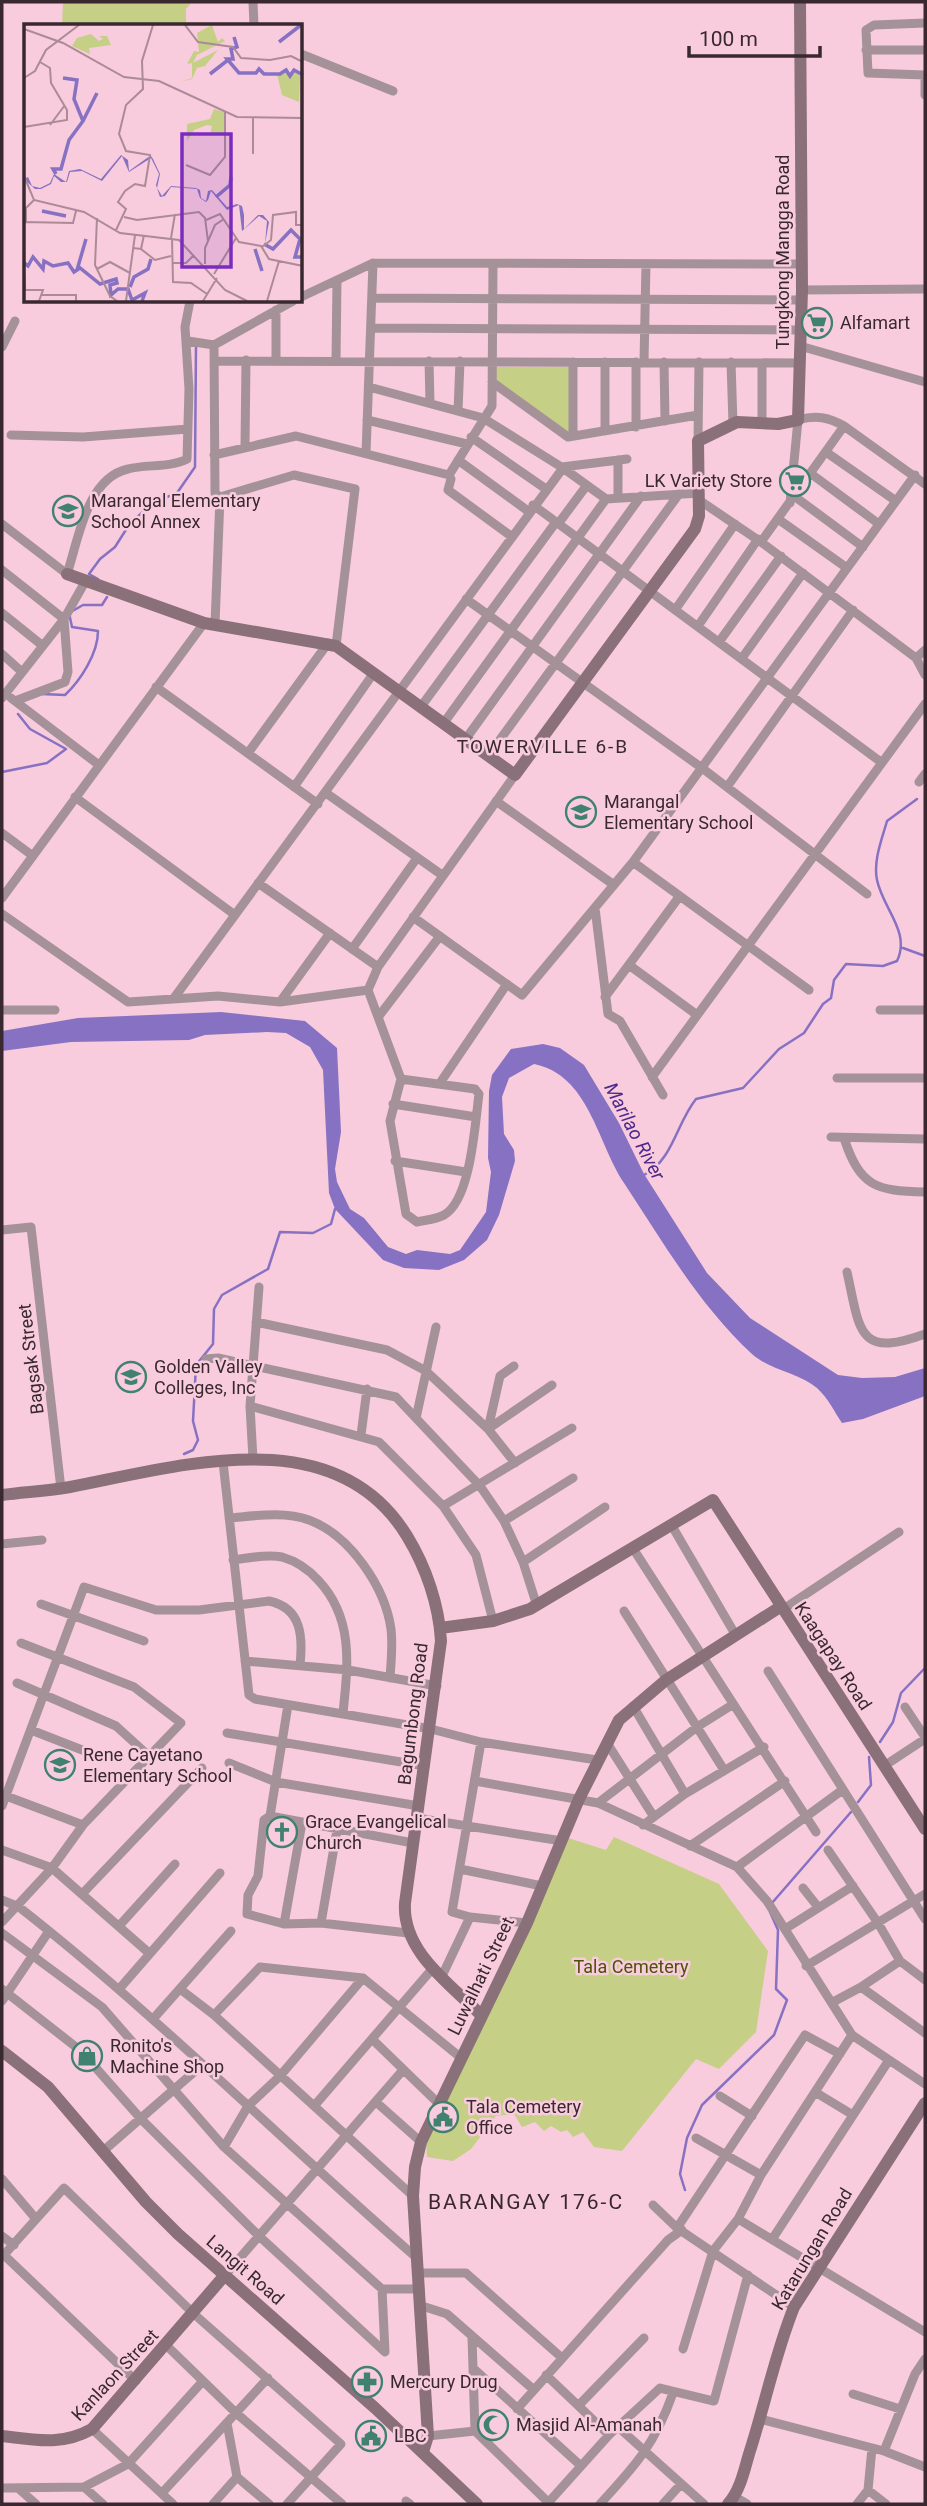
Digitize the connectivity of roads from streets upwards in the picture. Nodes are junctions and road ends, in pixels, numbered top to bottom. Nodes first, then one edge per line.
1 (253, 2) edge
2 (800, 2) edge
3 (925, 23) edge
4 (254, 24) edge
5 (866, 50) junction
6 (925, 50) edge
7 (303, 55) edge
8 (925, 75) edge
9 (925, 81) edge
10 (393, 91) dead end
11 (925, 95) edge
12 (373, 263) junction
13 (493, 264) junction
14 (646, 264) junction
15 (802, 264) junction
16 (337, 279) junction
17 (925, 289) edge
18 (802, 295) junction
19 (303, 296) edge
20 (372, 298) junction
21 (492, 300) junction
22 (645, 300) junction
23 (190, 303) edge
24 (289, 303) edge
25 (276, 310) junction
26 (15, 321) dead end
27 (371, 328) junction
28 (492, 330) junction
29 (645, 330) junction
30 (801, 330) junction
31 (188, 341) junction
32 (214, 345) junction
33 (800, 346) junction
34 (2, 348) edge
35 (246, 360) junction
36 (276, 360) junction
37 (337, 360) junction
38 (214, 361) junction
39 (370, 361) junction
40 (429, 361) junction
41 (460, 361) junction
42 (491, 361) junction
43 (573, 362) junction
44 (605, 362) junction
45 (640, 362) junction
46 (664, 362) junction
47 (699, 362) junction
48 (731, 362) junction
49 (762, 363) junction
50 (800, 363) junction
51 (492, 382) junction
52 (925, 382) edge
53 (369, 387) junction
54 (430, 403) junction
55 (458, 411) junction
56 (698, 415) junction
57 (482, 418) junction
58 (367, 420) junction
59 (798, 420) junction
60 (665, 421) junction
61 (762, 423) junction
62 (733, 424) junction
63 (844, 426) junction
64 (636, 427) junction
65 (188, 429) junction
66 (605, 432) junction
67 (11, 435) dead end
68 (573, 436) junction
69 (469, 440) junction
70 (698, 441) junction
71 (245, 446) junction
72 (826, 452) junction
73 (366, 453) junction
74 (214, 455) junction
75 (458, 460) junction
76 (562, 468) junction
77 (810, 473) junction
78 (449, 475) junction
79 (915, 475) junction
80 (925, 484) edge
81 (587, 485) junction
82 (546, 489) junction
83 (679, 494) junction
84 (641, 496) junction
85 (699, 496) junction
86 (220, 497) junction
87 (618, 498) junction
88 (606, 499) junction
89 (792, 500) junction
90 (896, 501) junction
91 (531, 508) junction
92 (778, 519) junction
93 (557, 523) junction
94 (2, 524) edge
95 (735, 524) junction
96 (880, 524) junction
97 (511, 536) junction
98 (577, 538) junction
99 (760, 541) junction
100 (863, 547) junction
101 (600, 555) junction
102 (781, 556) junction
103 (847, 568) junction
104 (2, 570) edge
105 (622, 572) junction
106 (803, 573) junction
107 (67, 574) junction
108 (85, 582) junction
109 (649, 592) junction
110 (830, 592) junction
111 (466, 600) junction
112 (675, 610) junction
113 (853, 610) junction
114 (2, 613) edge
115 (488, 614) junction
116 (64, 620) junction
117 (209, 623) junction
118 (698, 626) junction
119 (510, 630) junction
120 (719, 642) junction
121 (332, 644) junction
122 (43, 646) junction
123 (533, 646) junction
124 (925, 650) edge
125 (2, 654) edge
126 (742, 658) junction
127 (916, 658) junction
128 (556, 662) junction
129 (22, 672) junction
130 (373, 674) junction
131 (925, 675) edge
132 (769, 677) junction
133 (584, 682) junction
134 (156, 687) junction
135 (398, 692) junction
136 (3, 694) edge
137 (791, 694) junction
138 (15, 701) junction
139 (925, 704) edge
140 (420, 708) junction
141 (443, 724) junction
142 (466, 740) junction
143 (248, 753) junction
144 (488, 756) junction
145 (881, 762) junction
146 (99, 765) junction
147 (702, 768) junction
148 (515, 775) junction
149 (294, 787) junction
150 (727, 787) junction
151 (326, 793) junction
152 (75, 797) junction
153 (496, 801) junction
154 (318, 804) junction
155 (2, 834) edge
156 (814, 853) junction
157 (33, 856) junction
158 (417, 858) junction
159 (633, 862) junction
160 (442, 875) junction
161 (258, 883) junction
162 (614, 885) junction
163 (867, 894) dead end
164 (679, 897) junction
165 (2, 898) edge
166 (594, 908) junction
167 (2, 914) edge
168 (235, 915) junction
169 (413, 916) junction
170 (330, 933) junction
171 (440, 936) junction
172 (746, 947) junction
173 (352, 949) junction
174 (629, 965) junction
175 (378, 967) junction
176 (507, 984) junction
177 (368, 990) junction
178 (809, 990) dead end
179 (174, 998) junction
180 (605, 998) junction
181 (280, 1002) junction
182 (2, 1010) edge
183 (55, 1010) dead end
184 (880, 1010) dead end
185 (925, 1010) edge
186 (697, 1015) junction
187 (379, 1016) junction
188 (652, 1077) junction
189 (837, 1078) dead end
190 (925, 1078) edge
191 (401, 1079) junction
192 (440, 1083) junction
193 (663, 1095) dead end
194 (393, 1104) junction
195 (476, 1117) junction
196 (831, 1137) dead end
197 (844, 1138) junction
198 (925, 1139) edge
199 (395, 1161) junction
200 (467, 1172) junction
201 (925, 1192) edge
202 (2, 1230) edge
203 (847, 1272) dead end
204 (259, 1287) dead end
205 (256, 1322) junction
206 (436, 1327) dead end
207 (925, 1334) edge
208 (206, 1359) dead end
209 (253, 1365) junction
210 (514, 1366) dead end
211 (426, 1371) junction
212 (552, 1385) dead end
213 (367, 1389) junction
214 (250, 1406) junction
215 (416, 1418) junction
216 (572, 1427) dead end
217 (488, 1429) junction
218 (361, 1435) junction
219 (253, 1460) junction
220 (223, 1462) junction
221 (515, 1463) junction
222 (573, 1478) dead end
223 (480, 1486) junction
224 (61, 1489) junction
225 (2, 1495) edge
226 (443, 1506) junction
227 (606, 1507) dead end
228 (229, 1518) junction
229 (504, 1521) junction
230 (672, 1526) junction
231 (899, 1532) dead end
232 (42, 1540) dead end
233 (2, 1545) edge
234 (634, 1550) junction
235 (233, 1560) junction
236 (523, 1562) junction
237 (41, 1604) dead end
238 (238, 1605) junction
239 (537, 1606) junction
240 (781, 1609) junction
241 (624, 1611) dead end
242 (73, 1616) junction
243 (493, 1621) junction
244 (440, 1628) junction
245 (735, 1634) junction
246 (144, 1641) dead end
247 (21, 1643) dead end
248 (701, 1655) junction
249 (60, 1657) junction
250 (245, 1661) junction
251 (300, 1665) junction
252 (348, 1670) junction
253 (768, 1671) dead end
254 (390, 1678) junction
255 (666, 1680) junction
256 (17, 1684) dead end
257 (438, 1686) junction
258 (44, 1694) junction
259 (288, 1705) junction
260 (732, 1705) junction
261 (632, 1706) junction
262 (905, 1707) dead end
263 (343, 1713) junction
264 (697, 1727) junction
265 (431, 1729) junction
266 (31, 1730) junction
267 (227, 1733) dead end
268 (925, 1738) edge
269 (481, 1742) junction
270 (607, 1743) junction
271 (282, 1745) junction
272 (764, 1747) junction
273 (95, 1755) dead end
274 (660, 1755) junction
275 (149, 1756) junction
276 (597, 1760) junction
277 (229, 1763) dead end
278 (425, 1766) junction
279 (884, 1766) junction
280 (202, 1768) dead end
281 (724, 1770) junction
282 (629, 1777) junction
283 (475, 1781) junction
284 (785, 1781) junction
285 (276, 1782) junction
286 (841, 1791) junction
287 (685, 1794) junction
288 (6, 1796) junction
289 (579, 1798) junction
290 (598, 1804) junction
291 (2, 1807) edge
292 (418, 1812) junction
293 (806, 1815) junction
294 (270, 1816) junction
295 (654, 1817) junction
296 (302, 1823) junction
297 (83, 1825) junction
298 (643, 1825) junction
299 (467, 1827) junction
300 (925, 1829) edge
301 (337, 1830) junction
302 (816, 1832) dead end
303 (562, 1841) junction
304 (413, 1843) junction
305 (690, 1846) junction
306 (2, 1850) edge
307 (828, 1850) dead end
308 (175, 1864) dead end
309 (737, 1867) junction
310 (51, 1868) junction
311 (460, 1869) junction
312 (220, 1873) dead end
313 (853, 1885) junction
314 (542, 1886) junction
315 (803, 1888) dead end
316 (83, 1893) junction
317 (925, 1894) edge
318 (2, 1900) edge
319 (914, 1901) junction
320 (19, 1907) junction
321 (818, 1907) junction
322 (470, 1917) junction
323 (925, 1919) edge
324 (2, 1922) edge
325 (321, 1923) junction
326 (527, 1923) junction
327 (878, 1923) junction
328 (284, 1924) junction
329 (119, 1926) junction
330 (785, 1929) junction
331 (49, 1931) junction
332 (231, 1931) dead end
333 (2, 1933) edge
334 (408, 1933) junction
335 (149, 1953) junction
336 (34, 1955) junction
337 (900, 1961) junction
338 (806, 1966) junction
339 (438, 1972) junction
340 (363, 1978) junction
341 (925, 1980) edge
342 (861, 1987) junction
343 (120, 1988) junction
344 (180, 1989) junction
345 (4, 1994) edge
346 (833, 2001) junction
347 (400, 2007) junction
348 (480, 2014) junction
349 (214, 2015) junction
350 (153, 2020) junction
351 (925, 2033) edge
352 (852, 2035) junction
353 (372, 2039) junction
354 (2, 2051) edge
355 (840, 2054) junction
356 (460, 2057) junction
357 (889, 2060) junction
358 (202, 2065) junction
359 (403, 2070) junction
360 (281, 2076) junction
361 (925, 2084) edge
362 (173, 2089) junction
363 (815, 2092) junction
364 (720, 2096) dead end
365 (376, 2102) junction
366 (925, 2103) edge
367 (439, 2104) junction
368 (314, 2105) junction
369 (248, 2106) junction
370 (853, 2115) junction
371 (752, 2116) junction
372 (141, 2119) junction
373 (348, 2135) junction
374 (696, 2138) dead end
375 (421, 2142) junction
376 (224, 2147) junction
377 (102, 2152) junction
378 (727, 2155) junction
379 (316, 2170) junction
380 (761, 2175) junction
381 (2, 2179) edge
382 (413, 2196) junction
383 (286, 2205) junction
384 (653, 2205) dead end
385 (36, 2219) junction
386 (738, 2219) junction
387 (680, 2229) junction
388 (2, 2236) edge
389 (259, 2236) junction
390 (773, 2238) junction
391 (14, 2245) junction
392 (713, 2251) junction
393 (3, 2256) edge
394 (417, 2258) junction
395 (818, 2267) junction
396 (418, 2273) junction
397 (748, 2275) junction
398 (225, 2276) junction
399 (382, 2289) junction
400 (419, 2289) junction
401 (419, 2305) junction
402 (794, 2307) junction
403 (194, 2315) junction
404 (925, 2332) edge
405 (472, 2337) junction
406 (644, 2337) dead end
407 (167, 2346) junction
408 (683, 2349) dead end
409 (561, 2357) junction
410 (925, 2359) edge
411 (473, 2368) junction
412 (547, 2375) junction
413 (268, 2378) junction
414 (136, 2381) junction
415 (202, 2382) junction
416 (534, 2390) junction
417 (673, 2393) junction
418 (853, 2394) dead end
419 (579, 2405) junction
420 (517, 2409) junction
421 (900, 2409) junction
422 (236, 2413) junction
423 (760, 2419) junction
424 (227, 2424) junction
425 (618, 2427) junction
426 (92, 2429) junction
427 (475, 2431) junction
428 (609, 2435) junction
429 (2, 2436) edge
430 (428, 2436) junction
431 (872, 2448) junction
432 (884, 2451) junction
433 (422, 2452) junction
434 (646, 2454) junction
435 (128, 2464) junction
436 (580, 2465) junction
437 (925, 2467) edge
438 (237, 2477) junction
439 (313, 2477) junction
440 (681, 2484) junction
441 (84, 2487) junction
442 (2, 2488) edge
443 (19, 2489) junction
444 (868, 2490) junction
445 (162, 2493) junction
446 (731, 2500) edge
447 (36, 2504) edge
448 (103, 2504) edge
449 (173, 2504) edge
450 (213, 2504) edge
451 (269, 2504) edge
452 (287, 2504) edge
453 (342, 2504) edge
454 (477, 2504) edge
455 (548, 2504) edge
456 (600, 2504) edge
457 (663, 2504) edge
458 (704, 2504) edge
459 (747, 2504) edge
460 (857, 2504) edge
461 (886, 2504) edge

1 - 4 street
2 - 15 street, Tungkong Mangga Road
3 - 5 street
5 - 6 street
5 - 8 street
7 - 10 street
9 - 11 street
12 - 13 street
12 - 16 street
12 - 20 street
13 - 14 street
13 - 21 street
14 - 15 street
14 - 22 street
15 - 18 street, Tungkong Mangga Road
16 - 19 street
16 - 37 street
17 - 18 street
18 - 22 street
18 - 30 street, Tungkong Mangga Road
20 - 21 street
20 - 27 street
21 - 22 street
21 - 28 street
22 - 29 street
23 - 31 street
24 - 25 street
25 - 32 street
25 - 36 street
26 - 34 street
27 - 28 street
27 - 39 street
28 - 29 street
28 - 42 street
29 - 30 street
29 - 45 street
30 - 33 street, Tungkong Mangga Road
31 - 32 street
31 - 65 street
32 - 38 street
33 - 50 street, Tungkong Mangga Road
33 - 52 street
35 - 36 street
35 - 38 street
35 - 71 street
36 - 37 street
37 - 39 street
38 - 74 street
39 - 40 street
39 - 53 street
40 - 41 street
40 - 54 street
41 - 42 street
41 - 55 street
42 - 43 street
42 - 51 street
43 - 44 street
43 - 68 street
44 - 45 street
44 - 66 street
45 - 46 street
45 - 64 street
46 - 47 street
46 - 60 street
47 - 48 street
47 - 56 street
48 - 49 street
48 - 62 street
49 - 50 street
49 - 61 street
50 - 59 street, Tungkong Mangga Road
51 - 57 street
51 - 68 street
53 - 54 street
53 - 58 street
54 - 55 street
55 - 57 street
56 - 60 street
56 - 70 street
57 - 69 street
57 - 76 street
58 - 69 street
58 - 73 street
59 - 61 street
59 - 63 street
59 - 89 street, Tungkong Mangga Road
60 - 64 street
61 - 62 street
62 - 70 street
63 - 72 street
63 - 79 street
64 - 66 street
65 - 67 street
65 - 107 street
66 - 68 street
69 - 75 street
69 - 82 street
70 - 85 street
71 - 73 street
71 - 74 street
72 - 77 street
72 - 90 street
73 - 78 street
74 - 86 street
75 - 78 street
75 - 91 street
76 - 81 street
76 - 82 street
76 - 87 street
77 - 89 street
77 - 96 street
78 - 97 street
79 - 80 street
79 - 90 street
81 - 88 street
81 - 93 street
82 - 91 street
83 - 84 street
83 - 85 street
83 - 105 street
84 - 87 street
84 - 101 street
85 - 95 street
85 - 109 street
86 - 117 street
86 - 121 street
87 - 88 street
88 - 98 street
89 - 92 street
89 - 100 street
90 - 96 street
91 - 93 street
91 - 97 street
92 - 99 street
92 - 103 street
93 - 98 street
93 - 115 street
94 - 107 street
95 - 99 street
95 - 112 street
96 - 100 street
97 - 111 street
98 - 101 street
98 - 119 street
99 - 102 street
99 - 118 street
100 - 103 street
101 - 105 street
101 - 123 street
102 - 106 street
102 - 120 street
103 - 110 street
104 - 116 street
105 - 109 street
105 - 128 street
106 - 110 street
106 - 126 street
107 - 108 street
108 - 116 street
108 - 117 street
109 - 112 street
109 - 133 street
110 - 113 street
110 - 132 street
111 - 115 street
111 - 135 street
112 - 118 street
113 - 127 street
113 - 137 street
114 - 122 street
115 - 119 street
115 - 140 street
116 - 122 street
116 - 138 street
117 - 121 street
117 - 134 street
118 - 120 street
119 - 123 street
119 - 141 street
120 - 126 street
121 - 130 street
121 - 143 street
122 - 129 street
123 - 128 street
123 - 142 street
124 - 127 street
125 - 129 street
126 - 132 street
127 - 131 street
128 - 133 street
128 - 144 street
129 - 136 street
130 - 135 street
130 - 149 street
132 - 137 street
132 - 147 street
133 - 147 street
133 - 148 street
134 - 143 street
134 - 146 street
135 - 140 street
135 - 151 street
136 - 138 street
137 - 145 street
137 - 150 street
138 - 146 street
139 - 145 street
140 - 141 street
141 - 142 street
142 - 144 street
143 - 149 street
144 - 148 street
145 - 156 street
146 - 152 street
147 - 150 street
147 - 159 street
148 - 153 street
149 - 154 street
150 - 156 street
151 - 154 street
151 - 158 street
152 - 157 street
152 - 168 street
153 - 160 street
153 - 162 street
154 - 161 street
155 - 157 street
156 - 163 street
156 - 172 street
157 - 165 street
158 - 160 street
158 - 173 street
159 - 162 street
159 - 164 street
160 - 169 street
161 - 168 street
161 - 170 street
162 - 166 street
164 - 172 street
164 - 174 street
166 - 176 street
166 - 180 street
167 - 179 street
168 - 179 street
169 - 171 street
169 - 175 street
170 - 173 street
170 - 181 street
171 - 176 street
171 - 187 street
172 - 178 street
172 - 186 street
173 - 175 street
174 - 180 street
174 - 186 street
175 - 177 street
176 - 192 street
177 - 181 street
177 - 187 street
179 - 181 street
180 - 188 street
182 - 183 street
184 - 185 street
186 - 188 street
187 - 191 street
188 - 193 street
189 - 190 street
191 - 192 street
191 - 194 street
192 - 195 street
194 - 195 street
194 - 199 street
195 - 200 street
196 - 197 street
197 - 198 street
197 - 201 street
199 - 200 street
199 - 200 street
202 - 224 street, Bagsak Street
203 - 207 street
204 - 205 street
205 - 209 street
205 - 211 street
206 - 211 street
208 - 209 street
209 - 213 street
209 - 214 street
210 - 217 street
211 - 215 street
211 - 217 street
212 - 217 street
213 - 215 street
213 - 218 street
214 - 218 street
214 - 219 street
215 - 223 street
216 - 221 street
217 - 221 street
218 - 226 street
219 - 220 street, Bagumbong Road
219 - 244 street, Bagumbong Road
220 - 224 street, Bagumbong Road
220 - 228 street
221 - 223 street
222 - 229 street
223 - 226 street
223 - 229 street
224 - 225 street, Bagumbong Road
226 - 243 street
227 - 236 street
228 - 235 street
228 - 254 street
229 - 236 street
230 - 234 street
230 - 240 street, Kaagapay Road
230 - 245 street
231 - 240 street
232 - 233 street
234 - 239 street
234 - 248 street
235 - 238 street
235 - 252 street
236 - 239 street
237 - 242 street
238 - 242 street
238 - 250 street
238 - 251 street
239 - 243 street
240 - 245 street, Luwalhati Street
240 - 279 street, Kaagapay Road
241 - 255 street
242 - 246 street
242 - 249 street
243 - 244 street
244 - 257 street, Bagumbong Road
245 - 248 street, Luwalhati Street
247 - 249 street
248 - 255 street, Luwalhati Street
248 - 260 street
249 - 258 street
249 - 275 street
250 - 251 street
250 - 259 street
251 - 252 street
252 - 254 street
252 - 263 street
253 - 286 street
254 - 257 street
255 - 261 street, Luwalhati Street
255 - 264 street
256 - 258 street
257 - 265 street, Bagumbong Road
258 - 266 street
258 - 275 street
259 - 263 street
259 - 271 street
260 - 264 street
260 - 272 street
261 - 270 street, Luwalhati Street
261 - 274 street
262 - 268 street
263 - 265 street
264 - 274 street
264 - 281 street
265 - 269 street
265 - 278 street, Bagumbong Road
266 - 273 street
266 - 288 street
267 - 271 street
268 - 279 street
269 - 276 street
269 - 283 street
270 - 276 street, Luwalhati Street
270 - 282 street
271 - 278 street
271 - 285 street
272 - 281 street
272 - 284 street
274 - 282 street
274 - 287 street
275 - 297 street
276 - 289 street, Luwalhati Street
277 - 285 street
278 - 292 street, Bagumbong Road
279 - 300 street, Kaagapay Road
280 - 316 street
281 - 287 street
282 - 290 street
282 - 295 street
283 - 289 street
283 - 299 street
284 - 293 street
284 - 305 street
285 - 292 street
285 - 294 street
286 - 293 street
286 - 319 street
287 - 295 street
288 - 291 street
288 - 297 street
289 - 290 street
289 - 303 street, Luwalhati Street
290 - 298 street
292 - 299 street
292 - 304 street, Bagumbong Road
293 - 302 street
293 - 309 street
294 - 296 street
294 - 328 street
295 - 298 street
296 - 301 street
296 - 328 street
297 - 310 street
298 - 305 street
299 - 303 street
299 - 311 street
301 - 304 street
301 - 325 street
303 - 314 street, Luwalhati Street
304 - 334 street, Bagumbong Road
305 - 309 street
306 - 310 street
307 - 313 street
308 - 329 street
309 - 330 street
310 - 316 street
310 - 320 street
311 - 314 street
311 - 322 street
312 - 335 street
313 - 321 street
313 - 327 street
314 - 326 street, Luwalhati Street
315 - 321 street
316 - 329 street
317 - 319 street
318 - 320 street
319 - 323 street
319 - 327 street
320 - 324 street
320 - 331 street
321 - 330 street
322 - 326 street
322 - 339 street
325 - 328 street
325 - 334 street
326 - 348 street, Luwalhati Street
327 - 337 street
327 - 338 street
329 - 335 street
330 - 338 street
331 - 336 street
331 - 343 street
332 - 344 street
333 - 336 street
334 - 339 street
335 - 343 street
336 - 345 street
336 - 362 street
337 - 341 street
337 - 342 street
338 - 346 street
339 - 347 street
339 - 348 street
340 - 347 street
340 - 349 street
340 - 360 street
342 - 346 street
342 - 351 street
343 - 350 street
344 - 349 street
344 - 350 street
345 - 372 street
346 - 352 street
347 - 353 street
347 - 356 street
348 - 356 street, Luwalhati Street
349 - 360 street
350 - 358 street
352 - 355 street
352 - 357 street
353 - 359 street
353 - 368 street
354 - 377 street, Langit Road
355 - 363 street
355 - 371 street
356 - 367 street, Luwalhati Street
357 - 361 street
357 - 370 street
358 - 362 street
358 - 369 street
359 - 365 street
359 - 367 street
360 - 368 street
360 - 369 street
362 - 372 street
362 - 376 street
363 - 370 street
363 - 380 street
364 - 371 street
365 - 373 street
365 - 375 street
366 - 395 street, Katarungan Road
367 - 375 street, Luwalhati Street
368 - 373 street
369 - 376 street
369 - 379 street
370 - 390 street
371 - 378 street
372 - 377 street
372 - 389 street
373 - 379 street
373 - 382 street
374 - 378 street
375 - 382 street, Luwalhati Street
376 - 383 street
377 - 398 street, Langit Road
378 - 380 street
378 - 387 street
379 - 383 street
379 - 394 street
380 - 386 street
381 - 385 street
382 - 394 street, Luwalhati Street
383 - 389 street
383 - 399 street
384 - 387 street
385 - 391 street
385 - 403 street
386 - 390 street
386 - 392 street
387 - 392 street
387 - 409 street
388 - 391 street
389 - 398 street
389 - 399 street
390 - 395 street
391 - 393 street
392 - 397 street
392 - 408 street
393 - 414 street
394 - 396 street, Luwalhati Street
395 - 402 street, Katarungan Road
395 - 404 street
396 - 400 street, Luwalhati Street
396 - 409 street
397 - 402 street
397 - 417 street
398 - 403 street, Kanlaon Street
398 - 433 street, Langit Road
399 - 400 street
400 - 401 street, Luwalhati Street
401 - 405 street
401 - 430 street, Luwalhati Street
402 - 423 street, Katarungan Road
403 - 407 street, Kanlaon Street
403 - 413 street
405 - 411 street
405 - 416 street
406 - 419 street
407 - 414 street, Kanlaon Street
407 - 415 street
409 - 412 street
410 - 421 street
411 - 420 street
411 - 427 street
412 - 416 street
412 - 419 street
413 - 422 street
413 - 439 street
414 - 426 street, Kanlaon Street
415 - 422 street
415 - 435 street
416 - 420 street
417 - 425 street
417 - 434 street
418 - 421 street
419 - 428 street
420 - 436 street
421 - 432 street
422 - 424 street
422 - 439 street
423 - 431 street
423 - 446 street, Katarungan Road
424 - 438 street
424 - 445 street
425 - 428 street
425 - 434 street
426 - 429 street, Kanlaon Street
426 - 435 street
427 - 430 street
427 - 455 street
428 - 436 street
430 - 433 street, Luwalhati Street
431 - 432 street
431 - 444 street
432 - 437 street
433 - 454 street, Langit Road
434 - 440 street
434 - 456 street
435 - 441 street
435 - 445 street
436 - 455 street
438 - 450 street
438 - 451 street
439 - 452 street
439 - 453 street
440 - 457 street
440 - 458 street
441 - 443 street
441 - 448 street
442 - 443 street
443 - 447 street
444 - 460 street
444 - 461 street
445 - 449 street
446 - 459 street

